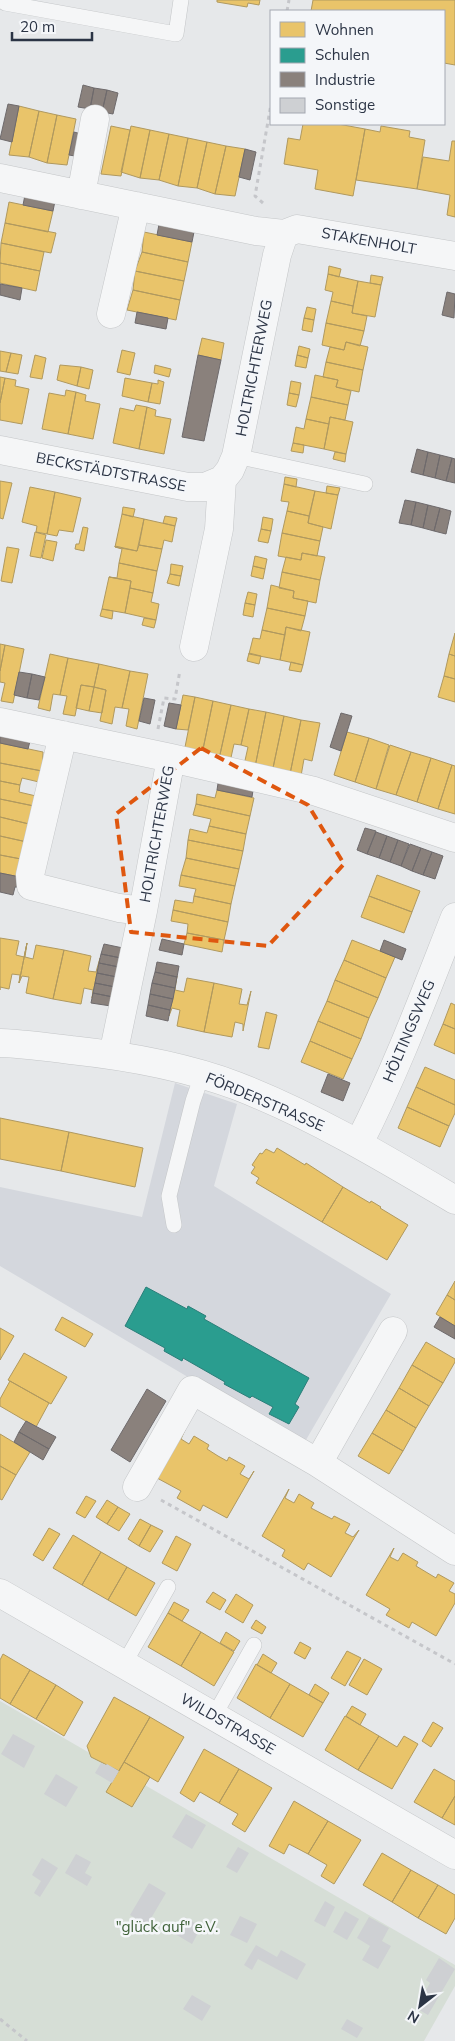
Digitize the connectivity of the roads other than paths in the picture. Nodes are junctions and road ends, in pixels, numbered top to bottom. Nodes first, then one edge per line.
1 (6, 0) edge
2 (181, 0) edge
3 (95, 119) dead end
4 (0, 178) edge
5 (81, 195) junction
6 (136, 206) junction
7 (284, 234) junction
8 (455, 256) edge
9 (111, 314) dead end
10 (0, 450) edge
11 (236, 456) junction
12 (222, 480) junction
13 (365, 484) dead end
14 (194, 647) road end
15 (0, 722) edge
16 (63, 735) junction
17 (171, 758) junction
18 (455, 838) edge
19 (143, 911) junction
20 (455, 917) edge
21 (0, 1043) edge
22 (113, 1055) junction
23 (202, 1075) junction
24 (358, 1143) junction
25 (455, 1200) edge
26 (174, 1225) dead end
27 (393, 1331) dead end
28 (318, 1463) junction
29 (137, 1487) road end
30 (455, 1551) edge
31 (168, 1587) dead end
32 (0, 1594) edge
33 (254, 1645) dead end
34 (124, 1664) junction
35 (214, 1716) junction
36 (455, 1855) edge

1 - 2 lane
3 - 5 street
4 - 5 street
5 - 6 street
6 - 7 street
6 - 9 street
7 - 8 street, STAKENHOLT
7 - 11 street, HOLTRICHTERWEG
10 - 12 street, BECKSTÄDTSTRASSE
11 - 12 street, HOLTRICHTERWEG
11 - 13 lane
12 - 14 street, HOLTRICHTERWEG
15 - 16 street, HOLTRICHTERWEG
16 - 17 street, HOLTRICHTERWEG
16 - 19 street, HOLTRICHTERWEG
17 - 18 street, HOLTRICHTERWEG
17 - 19 street, HOLTRICHTERWEG
19 - 22 street, HOLTRICHTERWEG
20 - 24 street, HÖLTINGSWEG
21 - 22 street, FÖRDERSTRASSE
22 - 23 street, FÖRDERSTRASSE
23 - 24 street, FÖRDERSTRASSE
23 - 26 lane
24 - 25 street, FÖRDERSTRASSE
27 - 28 street
28 - 29 street
28 - 30 street
31 - 34 lane
32 - 34 street, WILDSTRASSE
33 - 35 lane
34 - 35 street, WILDSTRASSE
35 - 36 street, WILDSTRASSE

